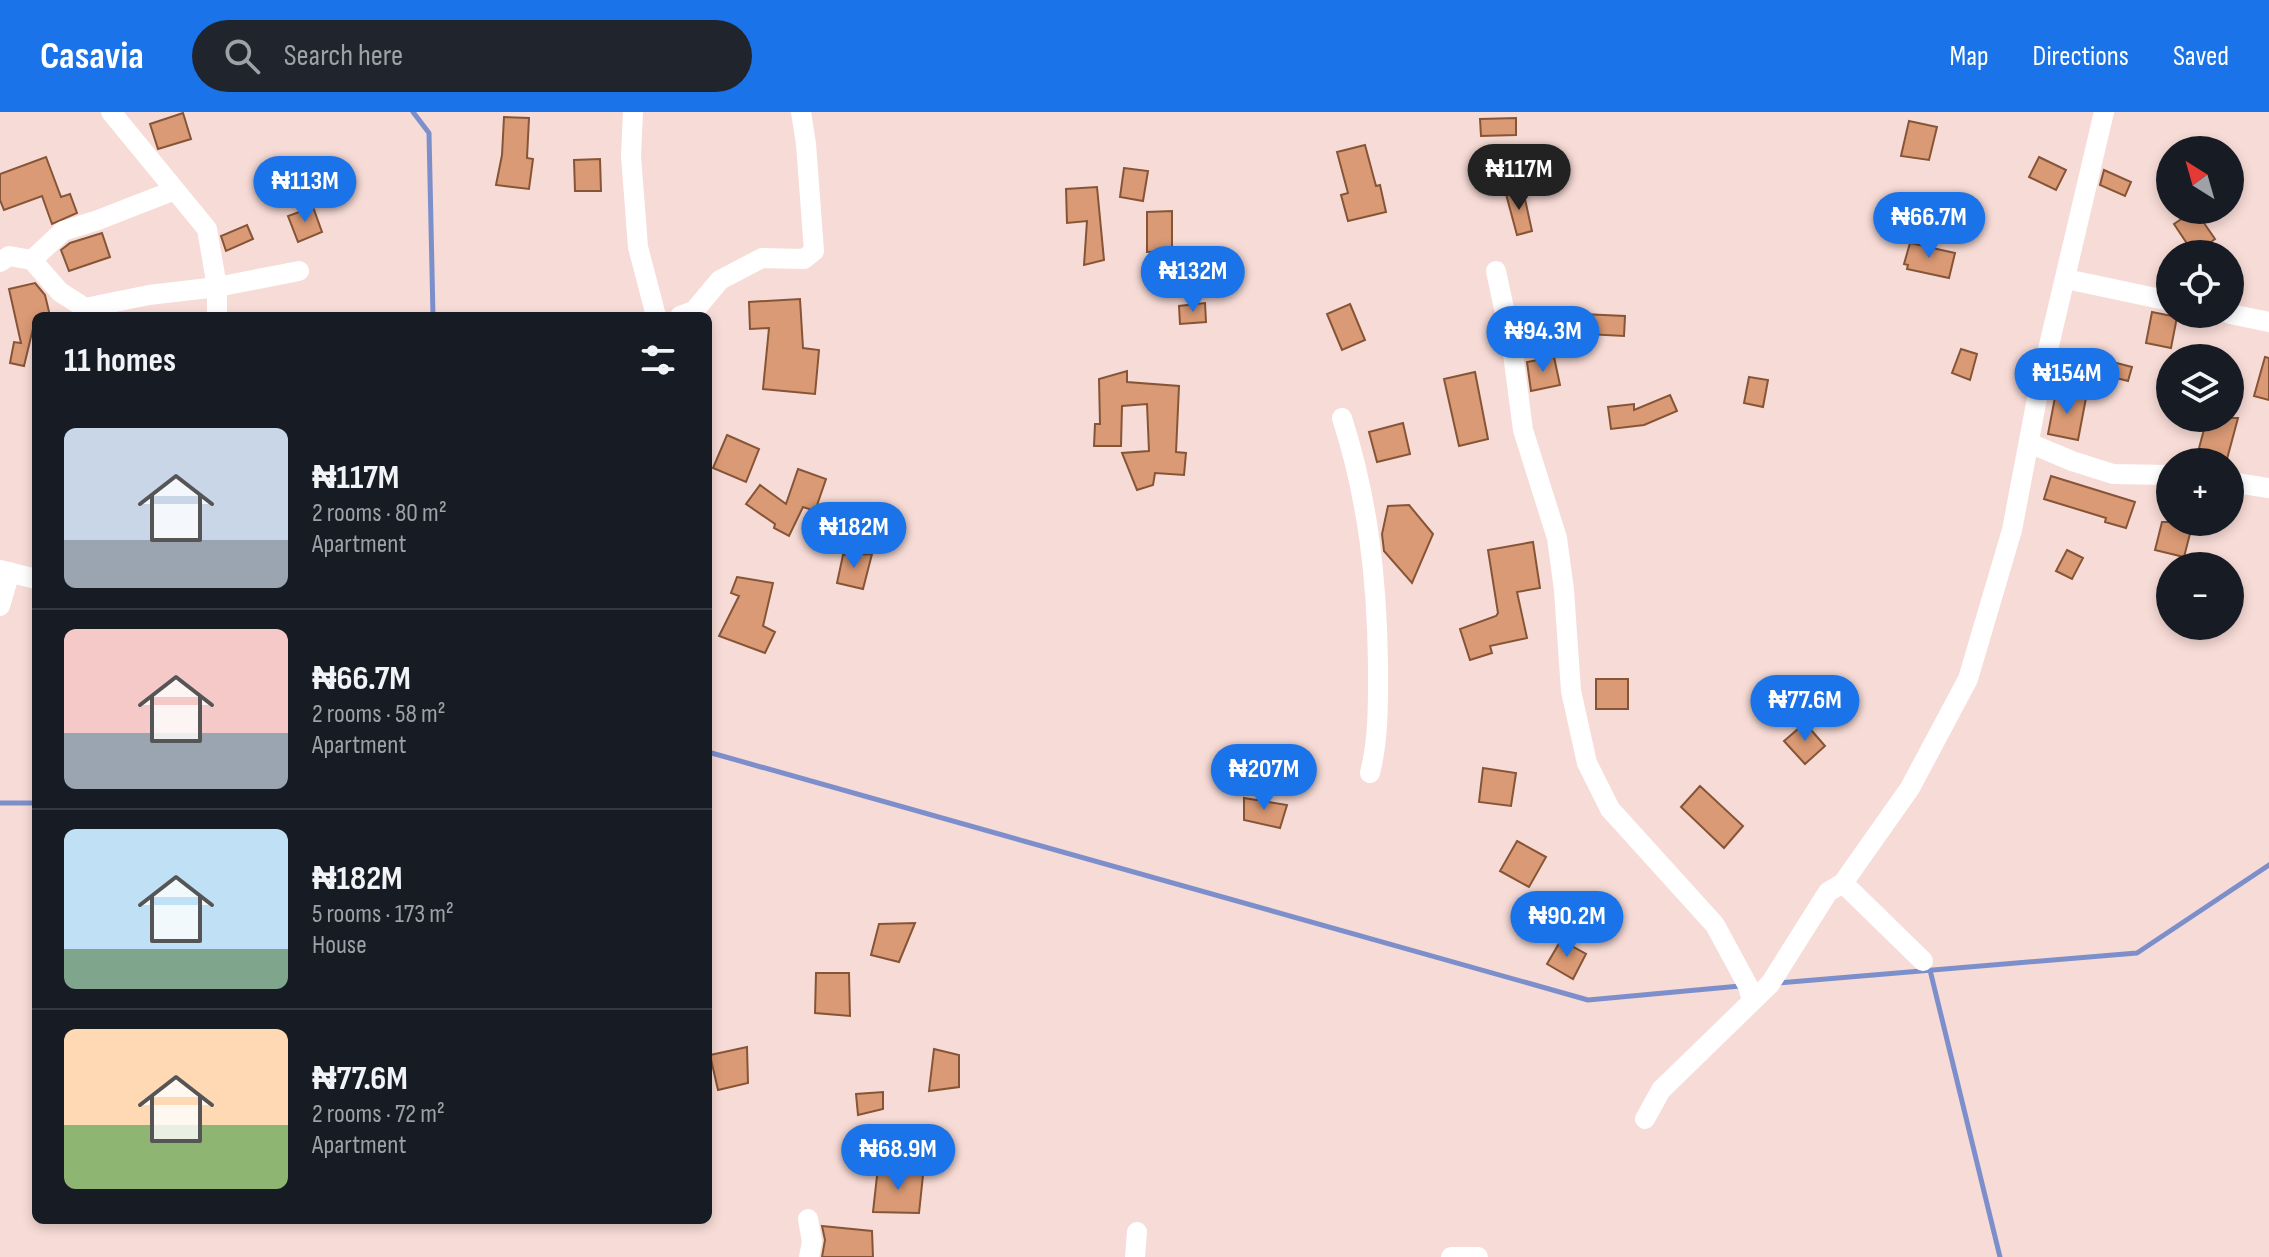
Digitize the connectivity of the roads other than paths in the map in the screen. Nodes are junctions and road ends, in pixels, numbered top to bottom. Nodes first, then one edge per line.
1 (111, 112) edge
2 (633, 112) edge
3 (801, 112) edge
4 (2104, 112) edge
5 (175, 190) junction
6 (32, 260) junction
7 (0, 262) edge
8 (299, 271) dead end
9 (1496, 271) dead end
10 (2066, 279) junction
11 (217, 287) junction
12 (2156, 298) edge
13 (217, 312) edge
14 (655, 312) edge
15 (691, 312) edge
16 (2244, 317) edge
17 (2269, 322) edge
18 (1342, 418) dead end
19 (2029, 443) junction
20 (2156, 475) edge
21 (2244, 484) edge
22 (2269, 488) edge
23 (5, 571) edge
24 (32, 578) edge
25 (0, 606) edge
26 (1370, 773) dead end
27 (1843, 883) junction
28 (1923, 961) dead end
29 (1752, 1001) junction
30 (1645, 1119) dead end
31 (808, 1219) dead end
32 (1137, 1232) dead end
33 (809, 1257) edge
34 (1135, 1257) edge
35 (1451, 1257) edge
36 (1478, 1257) edge

1 - 5 street
2 - 14 street
3 - 15 street
4 - 10 street
5 - 6 street
5 - 11 street
6 - 7 street
6 - 11 street
8 - 11 street
9 - 29 street
10 - 12 street
10 - 19 street
11 - 13 street
16 - 17 street
18 - 26 street
19 - 20 street
19 - 27 street
21 - 22 street
23 - 24 street
23 - 25 street
27 - 28 street
27 - 29 street
29 - 30 street
31 - 33 street
32 - 34 street
35 - 36 street

